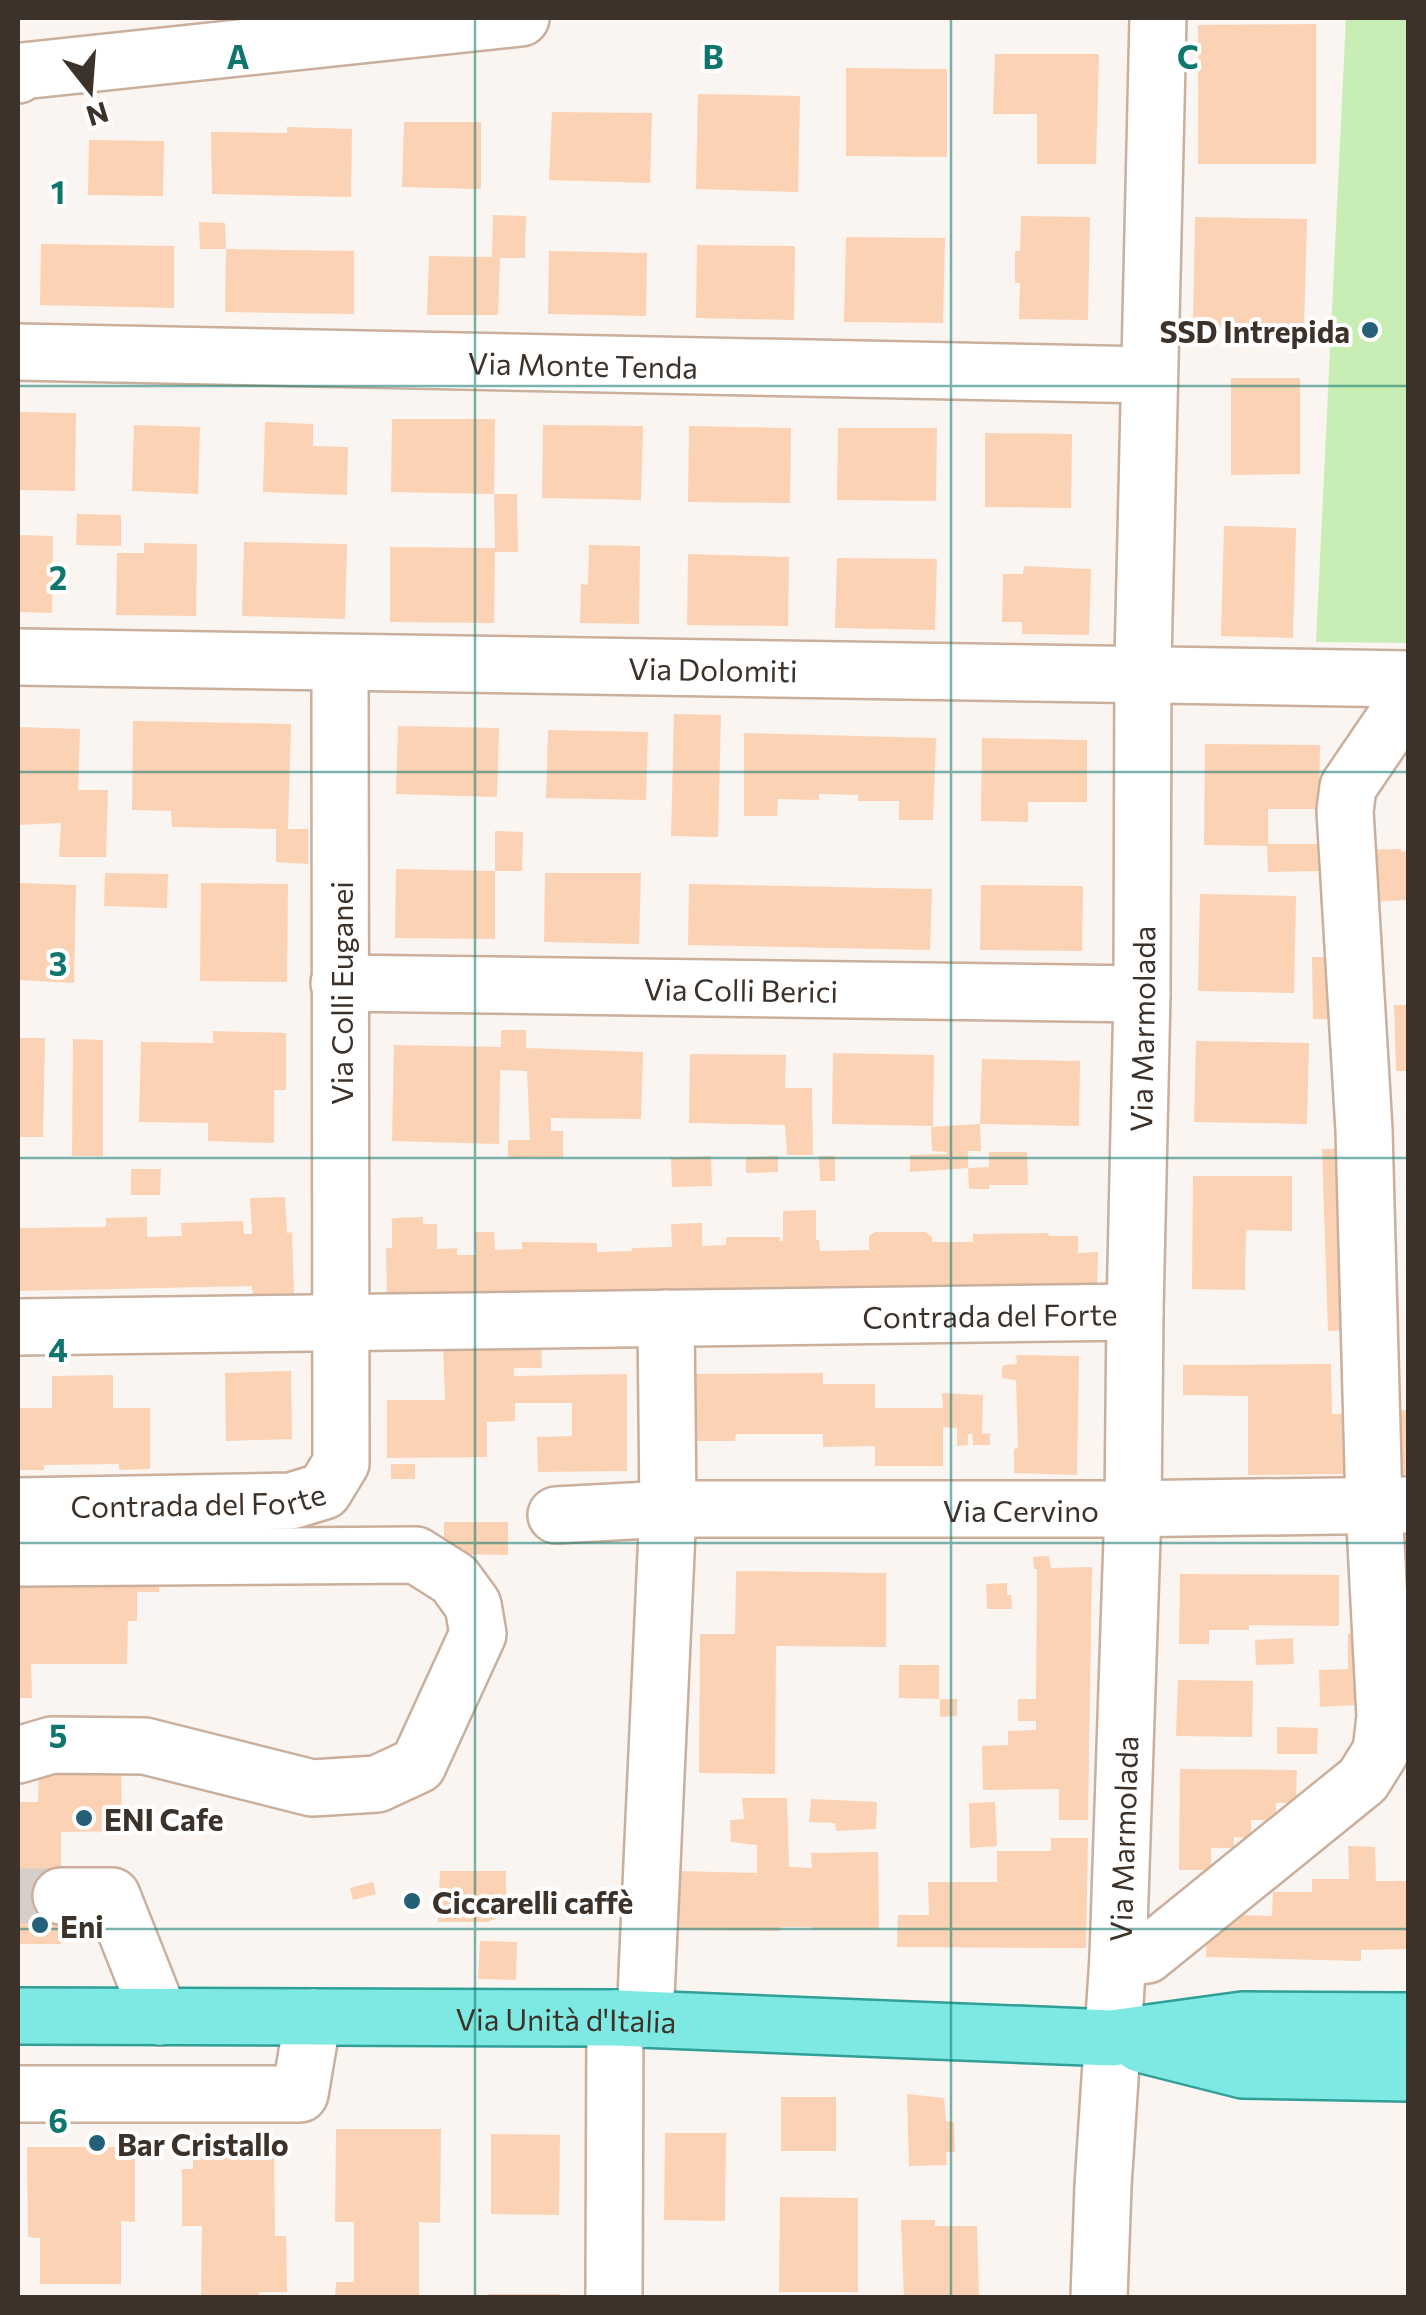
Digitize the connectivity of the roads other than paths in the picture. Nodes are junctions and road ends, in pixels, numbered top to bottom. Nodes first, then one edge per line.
1 (522, 18) edge
2 (1158, 18) edge
3 (119, 39) edge
4 (18, 75) edge
5 (18, 352) edge
6 (1149, 375) junction
7 (18, 657) edge
8 (340, 663) junction
9 (1143, 675) junction
10 (1402, 697) edge
11 (339, 983) junction
12 (1142, 994) junction
13 (1135, 1312) junction
14 (666, 1318) junction
15 (340, 1323) junction
16 (18, 1327) edge
17 (1391, 1505) edge
18 (18, 1506) edge
19 (668, 1509) junction
20 (1133, 1509) junction
21 (556, 1515) dead end
22 (18, 1558) edge
23 (18, 1756) edge
24 (61, 1896) tunnel mouth
25 (1118, 1957) junction
26 (18, 2016) edge
27 (160, 2017) junction
28 (313, 2017) junction
29 (630, 2018) junction
30 (1408, 2021) edge
31 (1112, 2038) junction
32 (1408, 2073) edge
33 (18, 2094) edge
34 (614, 2298) edge
35 (1099, 2298) edge
36 (1133, 2298) edge

1 - 3 street
2 - 6 street, Via Marmolada
3 - 4 street
5 - 6 street, Via Monte Tenda
6 - 9 street, Via Marmolada
7 - 8 street, Via Dolomiti
8 - 9 street, Via Dolomiti
8 - 11 street, Via Colli Euganei
9 - 10 street, Via Dolomiti
9 - 12 street, Via Marmolada
10 - 17 street
11 - 12 street, Via Colli Berici
11 - 15 street, Via Colli Euganei
12 - 13 street, Via Marmolada
13 - 14 street, Contrada del Forte
13 - 20 street, Via Marmolada
14 - 15 street, Contrada del Forte
14 - 19 street
15 - 16 street, Contrada del Forte
15 - 18 street, Contrada del Forte
17 - 20 street, Via Cervino
17 - 25 street
19 - 20 street, Via Cervino
19 - 21 street, Via Cervino
19 - 29 street
20 - 25 street, Via Marmolada
22 - 23 street
24 - 27 street
25 - 31 street, Via Marmolada
26 - 27 main road, Via Unità d'Italia
27 - 28 main road, Via Unità d'Italia
28 - 29 main road, Via Unità d'Italia
28 - 33 street
29 - 31 main road, Via Unità d'Italia
29 - 34 street
30 - 31 main road, Via Unità d'Italia
31 - 32 main road, Via Unità d'Italia
31 - 35 street, Via Marmolada
31 - 36 street

